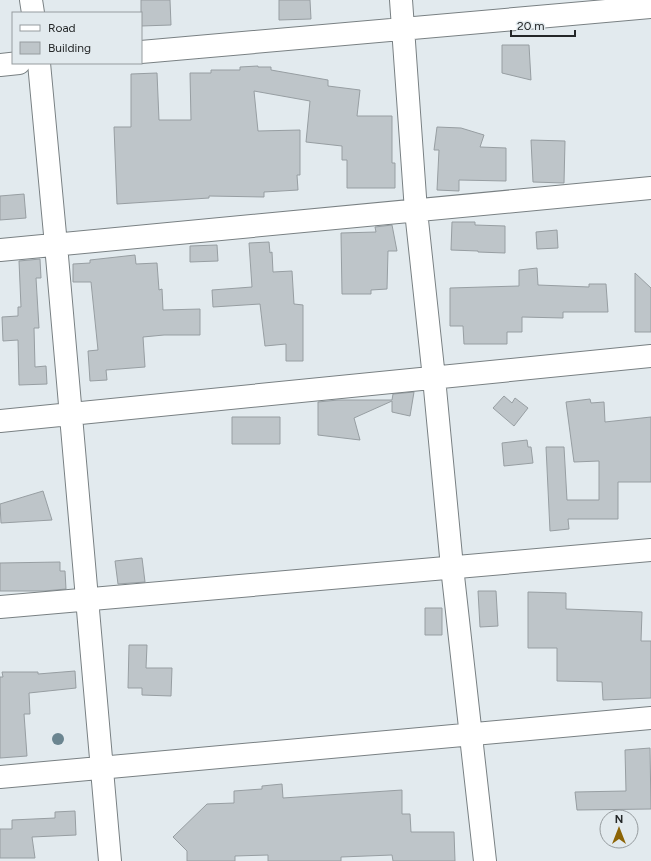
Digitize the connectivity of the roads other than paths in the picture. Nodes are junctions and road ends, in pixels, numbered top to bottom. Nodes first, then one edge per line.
1 (31, 0) edge
2 (402, 0) edge
3 (651, 7) edge
4 (33, 12) edge
5 (404, 28) junction
6 (142, 52) edge
7 (12, 64) edge
8 (39, 64) edge
9 (0, 65) edge
10 (651, 188) edge
11 (416, 211) junction
12 (56, 245) junction
13 (0, 250) edge
14 (651, 356) edge
15 (434, 378) junction
16 (70, 414) junction
17 (0, 421) edge
18 (651, 550) edge
19 (452, 567) junction
20 (87, 599) junction
21 (0, 607) edge
22 (651, 718) edge
23 (472, 734) junction
24 (102, 768) junction
25 (0, 777) edge
26 (110, 861) edge
27 (485, 861) edge

1 - 4 street
2 - 5 street
3 - 5 street
5 - 6 street
5 - 11 street
7 - 9 street
8 - 12 street
10 - 11 street
11 - 12 street
11 - 15 street
12 - 13 street
12 - 16 street
14 - 15 street
15 - 16 street
15 - 19 street
16 - 17 street
16 - 20 street
18 - 19 street
19 - 20 street
19 - 23 street
20 - 21 street
20 - 24 street
22 - 23 street
23 - 24 street
23 - 27 street
24 - 25 street
24 - 26 street

